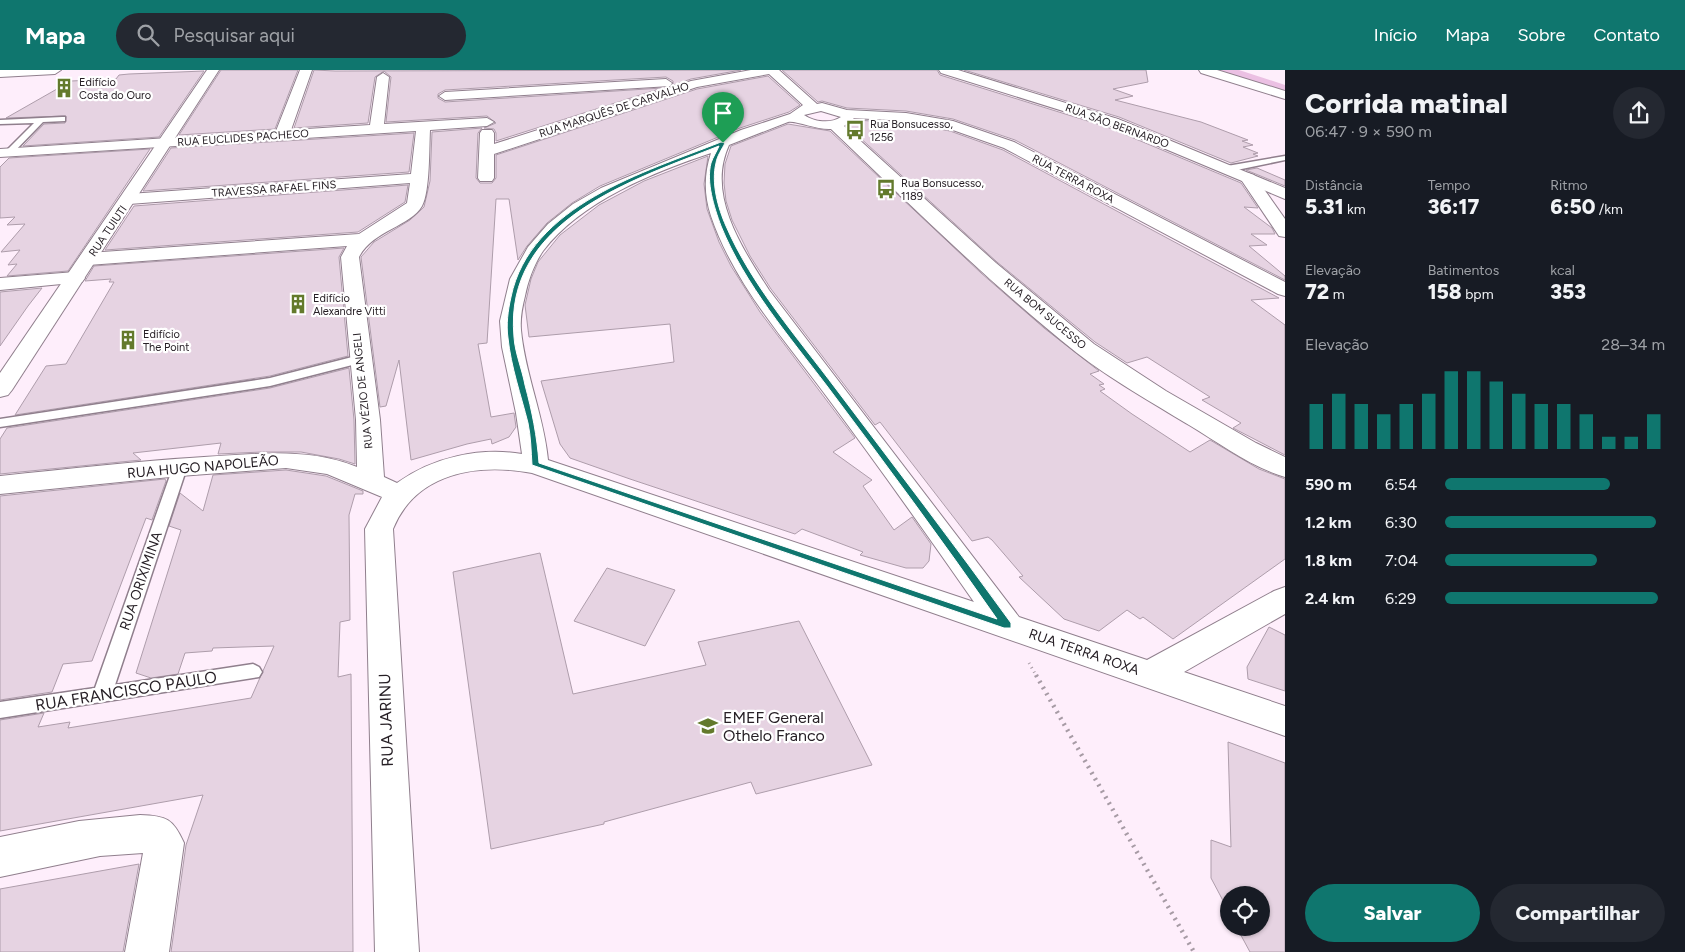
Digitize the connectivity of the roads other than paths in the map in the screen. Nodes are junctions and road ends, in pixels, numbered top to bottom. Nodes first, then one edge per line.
1 (55, 70) edge
2 (213, 70) edge
3 (306, 70) edge
4 (771, 70) edge
5 (945, 70) edge
6 (1206, 70) edge
7 (0, 73) edge
8 (383, 77) dead end
9 (543, 77) dead end
10 (695, 84) junction
11 (547, 90) junction
12 (1285, 95) edge
13 (445, 96) dead end
14 (813, 107) junction
15 (485, 108) junction
16 (796, 116) junction
17 (62, 119) dead end
18 (839, 119) junction
19 (41, 120) junction
20 (0, 122) edge
21 (423, 126) junction
22 (377, 129) junction
23 (282, 135) junction
24 (164, 143) junction
25 (723, 143) junction
26 (487, 151) junction
27 (10, 153) edge
28 (1285, 158) edge
29 (661, 167) junction
30 (6, 169) dead end
31 (1227, 169) junction
32 (698, 175) junction
33 (420, 178) junction
34 (486, 178) dead end
35 (1248, 178) junction
36 (1285, 194) edge
37 (129, 199) junction
38 (1285, 232) edge
39 (364, 239) junction
40 (88, 259) junction
41 (75, 278) junction
42 (0, 284) edge
43 (1285, 290) edge
44 (360, 359) junction
45 (0, 390) edge
46 (0, 423) edge
47 (536, 465) junction
48 (180, 468) junction
49 (1285, 468) edge
50 (0, 485) edge
51 (385, 487) junction
52 (1285, 599) edge
53 (1008, 626) junction
54 (253, 672) dead end
55 (1149, 675) junction
56 (102, 695) junction
57 (0, 710) edge
58 (1285, 720) edge
59 (0, 857) edge
60 (147, 952) edge
61 (396, 952) edge

1 - 7 main road
2 - 24 main road, RUA TUIUTI
3 - 23 main road
4 - 10 main road, RUA MARQUÊS DE CARVALHO
4 - 14 main road
5 - 31 main road, RUA SÃO BERNARDO
6 - 12 main road
8 - 22 main road
9 - 11 main road
10 - 11 main road
10 - 26 main road, RUA MARQUÊS DE CARVALHO
11 - 15 main road
13 - 15 main road
14 - 16 main road
14 - 18 main road
15 - 21 main road, RUA EUCLIDES PACHECO
15 - 26 main road
16 - 18 main road
16 - 25 main road
17 - 19 lane
18 - 43 main road, RUA TERRA ROXA
18 - 49 main road, RUA BOM SUCESSO
19 - 20 lane
19 - 27 lane
21 - 22 main road, RUA EUCLIDES PACHECO
21 - 33 main road, RUA VÉZIO DE ANGELI
22 - 23 main road, RUA EUCLIDES PACHECO
23 - 24 main road, RUA EUCLIDES PACHECO
24 - 27 main road, RUA EUCLIDES PACHECO
24 - 37 main road, RUA TUIUTI
25 - 29 main road
25 - 32 main road
26 - 34 main road
27 - 30 main road
28 - 31 lane
29 - 32 main road
29 - 47 main road
31 - 35 main road, RUA SÃO BERNARDO
32 - 53 main road
33 - 37 main road, TRAVESSA RAFAEL FINS
33 - 39 main road, RUA VÉZIO DE ANGELI
35 - 36 main road, RUA SÃO BERNARDO
35 - 38 main road
37 - 40 main road, RUA TUIUTI
39 - 40 main road
39 - 44 main road, RUA VÉZIO DE ANGELI
40 - 41 main road, RUA TUIUTI
41 - 42 main road
41 - 45 main road, RUA TUIUTI
44 - 46 lane
44 - 51 main road, RUA VÉZIO DE ANGELI
47 - 51 main road, RUA TERRA ROXA
47 - 53 main road, RUA TERRA ROXA
48 - 50 main road, RUA HUGO NAPOLEÃO
48 - 51 main road, RUA HUGO NAPOLEÃO
48 - 56 lane, RUA ORIXIMINA
51 - 61 main road, RUA JARINU
52 - 55 main road
53 - 55 main road, RUA TERRA ROXA
54 - 56 lane, RUA FRANCISCO PAULO
55 - 58 main road, RUA TERRA ROXA
56 - 57 lane, RUA FRANCISCO PAULO
59 - 60 main road

